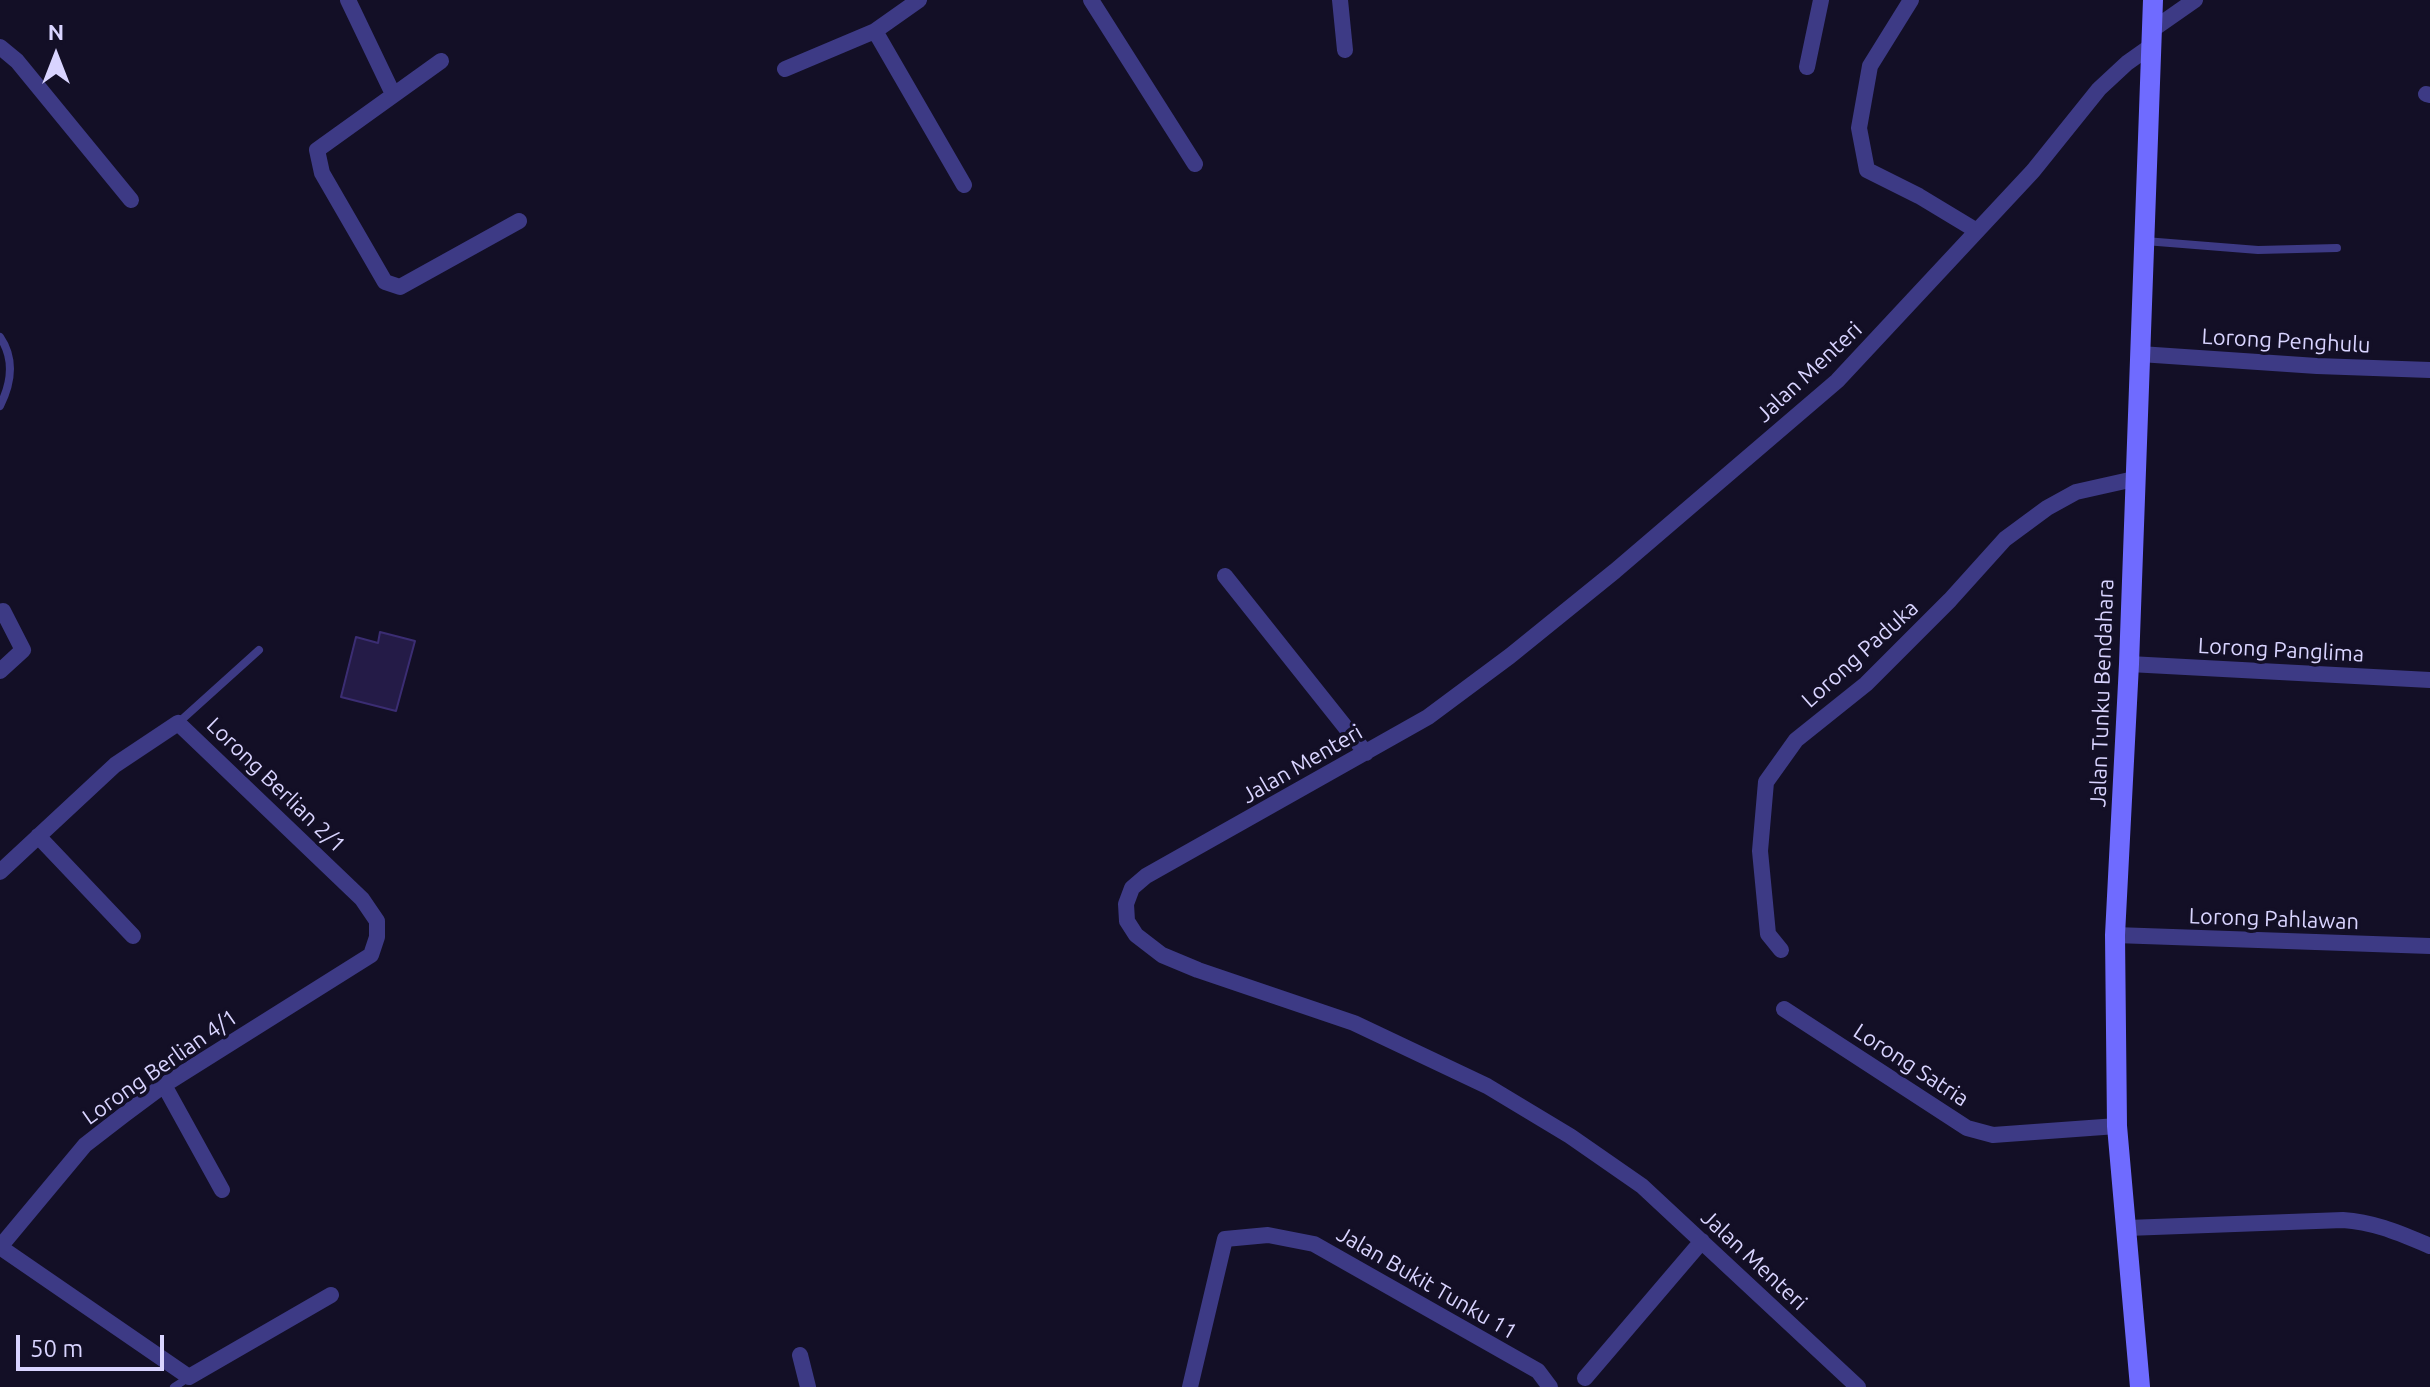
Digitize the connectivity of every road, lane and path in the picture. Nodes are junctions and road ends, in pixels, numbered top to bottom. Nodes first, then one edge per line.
1 (348, 0) edge
2 (919, 0) edge
3 (1091, 0) edge
4 (1340, 0) edge
5 (1821, 0) edge
6 (1911, 0) edge
7 (2153, 0) edge
8 (2195, 0) edge
9 (875, 31) junction
10 (2152, 38) junction
11 (0, 47) edge
12 (1345, 50) dead end
13 (441, 61) dead end
14 (1807, 67) dead end
15 (785, 69) dead end
16 (393, 94) junction
17 (1195, 164) dead end
18 (964, 185) dead end
19 (131, 200) dead end
20 (519, 221) dead end
21 (1977, 231) junction
22 (2144, 241) junction
23 (2337, 248) dead end
24 (0, 337) edge
25 (2140, 354) junction
26 (2430, 370) edge
27 (0, 406) edge
28 (2134, 479) junction
29 (1225, 576) dead end
30 (1, 608) edge
31 (259, 650) dead end
32 (2129, 664) junction
33 (0, 671) edge
34 (2430, 680) edge
35 (178, 723) junction
36 (1366, 753) junction
37 (38, 836) junction
38 (0, 872) edge
39 (2115, 935) junction
40 (133, 936) dead end
41 (2430, 946) edge
42 (1781, 950) dead end
43 (371, 955) joint
44 (1784, 1009) dead end
45 (164, 1085) junction
46 (2117, 1126) junction
47 (222, 1190) dead end
48 (2127, 1228) junction
49 (1702, 1241) junction
50 (2430, 1246) edge
51 (0, 1247) edge
52 (331, 1295) dead end
53 (800, 1355) dead end
54 (189, 1377) junction
55 (1585, 1378) dead end
56 (174, 1387) edge
57 (808, 1387) edge
58 (1190, 1387) edge
59 (1550, 1387) edge
60 (1858, 1387) edge
61 (2140, 1387) edge

1 - 16 street
2 - 9 street
3 - 17 street
4 - 12 street
5 - 14 street
6 - 21 street
7 - 10 street, Jalan Tunku Bendahara
8 - 10 street, Jalan Menteri
9 - 15 street
9 - 18 street
10 - 21 street, Jalan Menteri
10 - 22 street, Jalan Tunku Bendahara
11 - 19 street
13 - 16 street
16 - 20 street
21 - 36 street, Jalan Menteri
22 - 23 lane
22 - 25 street, Jalan Tunku Bendahara
24 - 27 lane
25 - 26 street, Lorong Penghulu
25 - 28 street, Jalan Tunku Bendahara
28 - 32 street, Jalan Tunku Bendahara
28 - 42 street, Lorong Paduka
29 - 36 street
30 - 33 street
31 - 35 lane
32 - 34 street, Lorong Panglima
32 - 39 street, Jalan Tunku Bendahara
35 - 37 street, Lorong Berlian 2/1
35 - 43 street, Lorong Berlian 2/1
36 - 49 street, Jalan Menteri
37 - 38 street, Lorong Berlian 2/1
37 - 40 street
39 - 41 street, Lorong Pahlawan
39 - 46 street, Jalan Tunku Bendahara
43 - 45 street, Lorong Berlian 4/1
44 - 46 street, Lorong Satria
45 - 47 street
45 - 51 street, Lorong Berlian 4/1
46 - 48 street, Jalan Tunku Bendahara
48 - 50 street
48 - 61 street, Jalan Tunku Bendahara
49 - 55 street
49 - 60 street, Jalan Menteri
51 - 54 street
52 - 54 street
53 - 57 street
54 - 56 lane
58 - 59 street, Jalan Bukit Tunku 11

